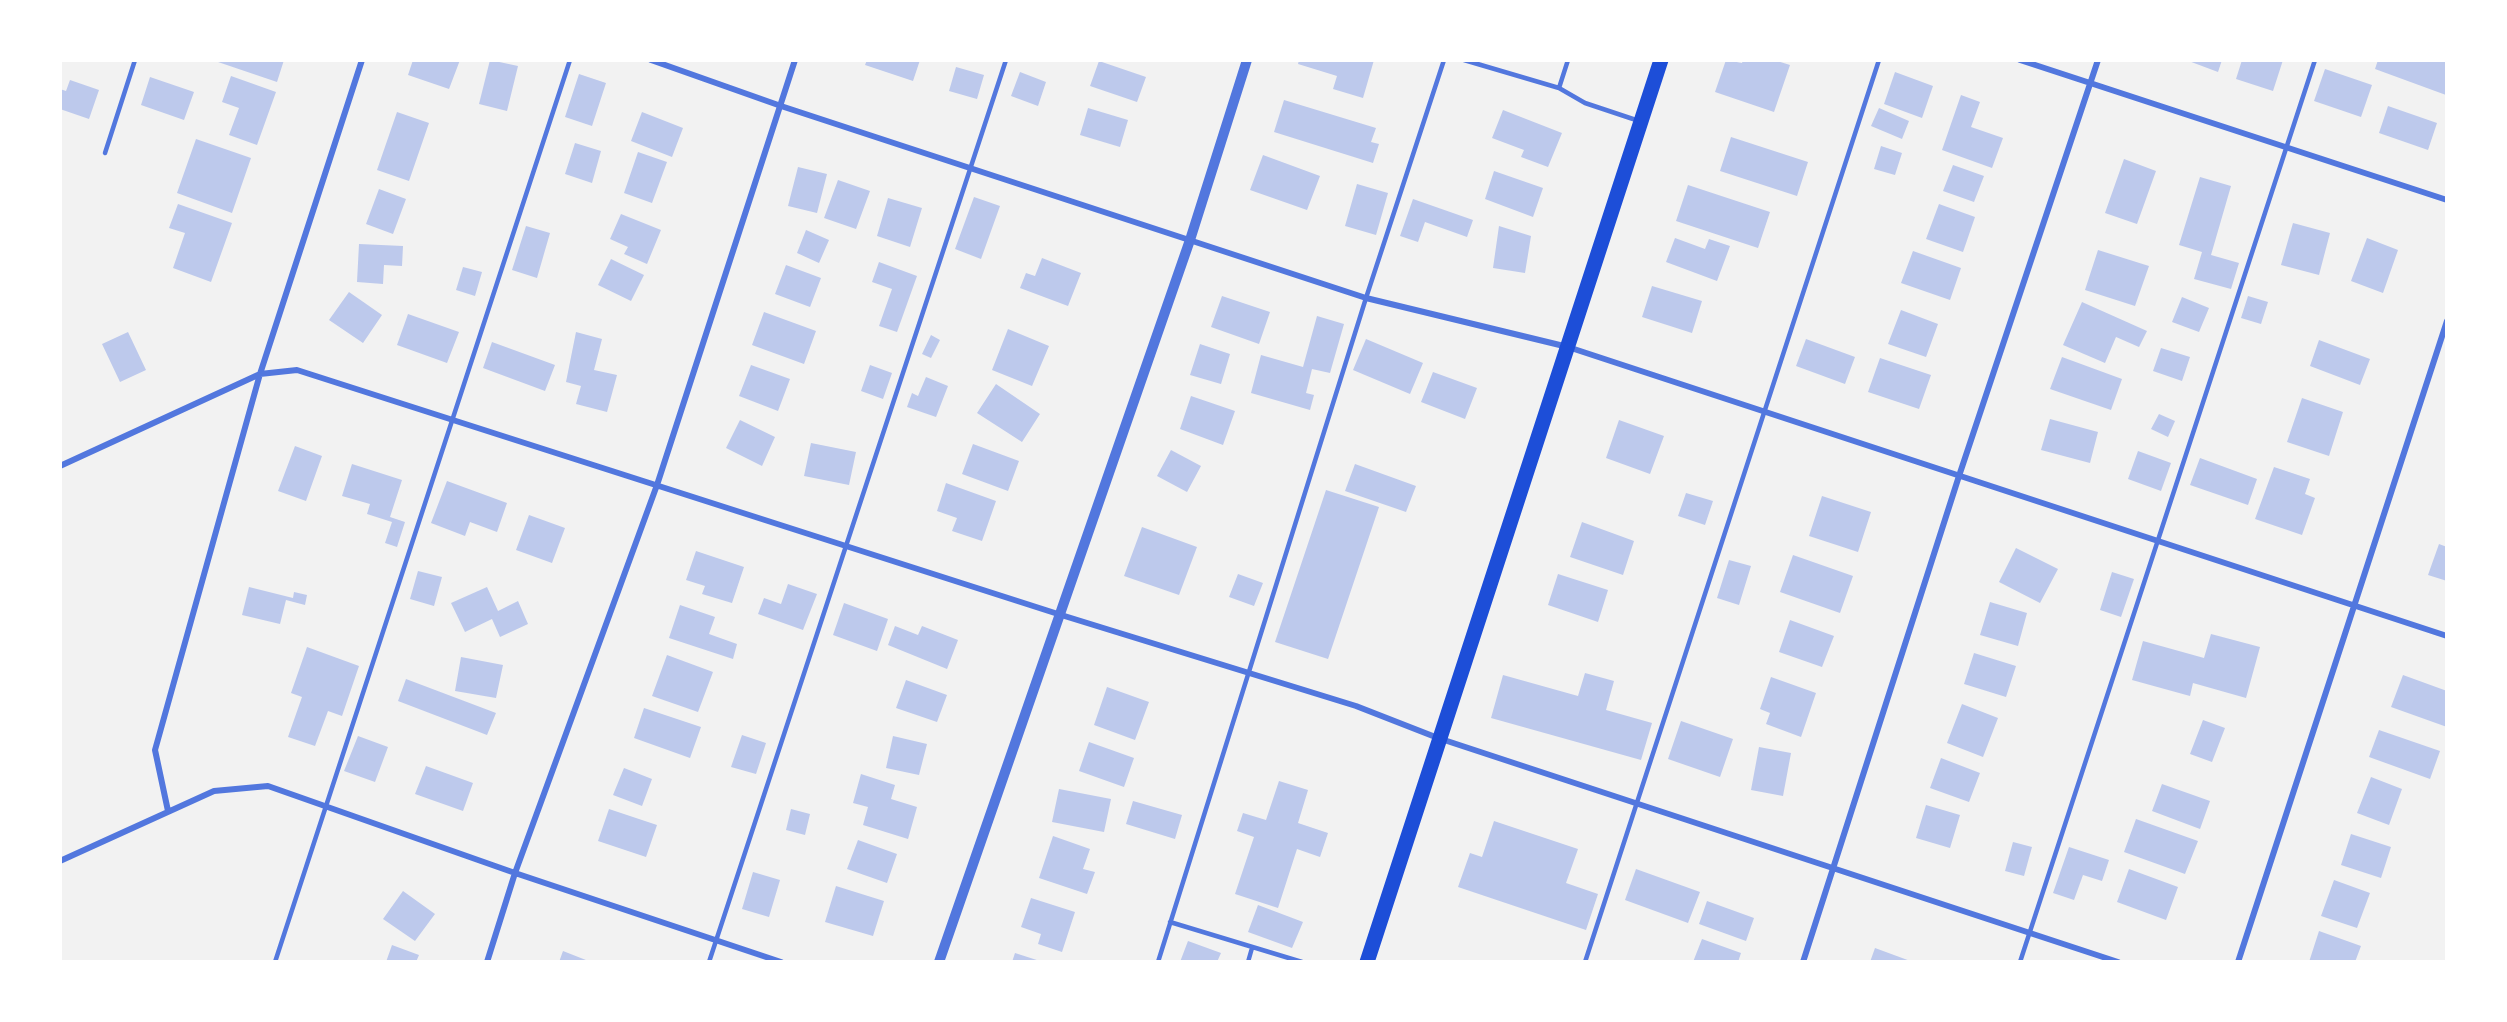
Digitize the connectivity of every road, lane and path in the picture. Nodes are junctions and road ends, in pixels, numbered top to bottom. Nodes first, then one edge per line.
1 (135, 60) edge
2 (362, 60) edge
3 (570, 60) edge
4 (651, 60) edge
5 (795, 60) edge
6 (1006, 60) edge
7 (1247, 60) edge
8 (1444, 60) edge
9 (1464, 60) edge
10 (1568, 60) edge
11 (1661, 60) edge
12 (1879, 60) edge
13 (2020, 60) edge
14 (2098, 60) edge
15 (2315, 60) edge
16 (2091, 83) junction
17 (1559, 88) junction
18 (781, 106) junction
19 (1641, 122) junction
20 (2286, 147) junction
21 (105, 153) dead end
22 (970, 168) junction
23 (2447, 200) edge
24 (1190, 240) junction
25 (1366, 298) junction
26 (2447, 321) edge
27 (1568, 347) junction
28 (260, 374) junction
29 (1764, 412) junction
30 (453, 419) junction
31 (60, 466) edge
32 (1959, 476) junction
33 (657, 485) junction
34 (2158, 541) junction
35 (846, 546) junction
36 (2355, 606) junction
37 (1058, 614) junction
38 (2447, 636) edge
39 (1247, 673) junction
40 (1438, 738) junction
41 (1637, 803) junction
42 (325, 806) junction
43 (168, 811) junction
44 (60, 861) edge
45 (1833, 868) junction
46 (515, 873) junction
47 (1170, 922) junction
48 (2030, 933) junction
49 (716, 940) junction
50 (1252, 948) junction
51 (273, 961) edge
52 (487, 962) edge
53 (709, 962) edge
54 (781, 962) edge
55 (939, 962) edge
56 (1158, 962) edge
57 (1248, 962) edge
58 (1302, 962) edge
59 (1367, 962) edge
60 (1585, 962) edge
61 (1803, 962) edge
62 (2020, 962) edge
63 (2118, 962) edge
64 (2238, 962) edge

1 - 21 lane
2 - 28 street
3 - 30 lane
4 - 18 street
5 - 18 street
6 - 22 lane
7 - 24 street
8 - 25 lane
9 - 17 lane
10 - 17 lane
11 - 19 main road
12 - 29 lane
13 - 16 street
14 - 16 street
15 - 20 lane
16 - 20 street
16 - 32 street
17 - 19 lane
18 - 22 street
18 - 33 street
19 - 27 main road
20 - 23 street
20 - 34 lane
22 - 24 street
22 - 35 lane
24 - 25 street
24 - 37 street
25 - 27 street
25 - 39 lane
26 - 36 street
27 - 29 street
27 - 40 main road
28 - 30 street
28 - 31 street
28 - 43 street
29 - 32 street
29 - 41 lane
30 - 33 street
30 - 42 lane
32 - 34 street
32 - 45 street
33 - 35 street
33 - 46 street
34 - 36 street
34 - 48 lane
35 - 37 street
35 - 49 lane
36 - 38 street
36 - 64 street
37 - 39 street
37 - 55 street
39 - 40 street
39 - 47 lane
40 - 41 street
40 - 59 main road
41 - 45 street
41 - 60 lane
42 - 43 street
42 - 46 street
42 - 51 lane
43 - 44 street
45 - 48 street
45 - 61 street
46 - 49 street
46 - 52 street
47 - 50 lane
47 - 56 lane
48 - 62 lane
48 - 63 street
49 - 53 lane
49 - 54 street
50 - 57 lane
50 - 58 lane

